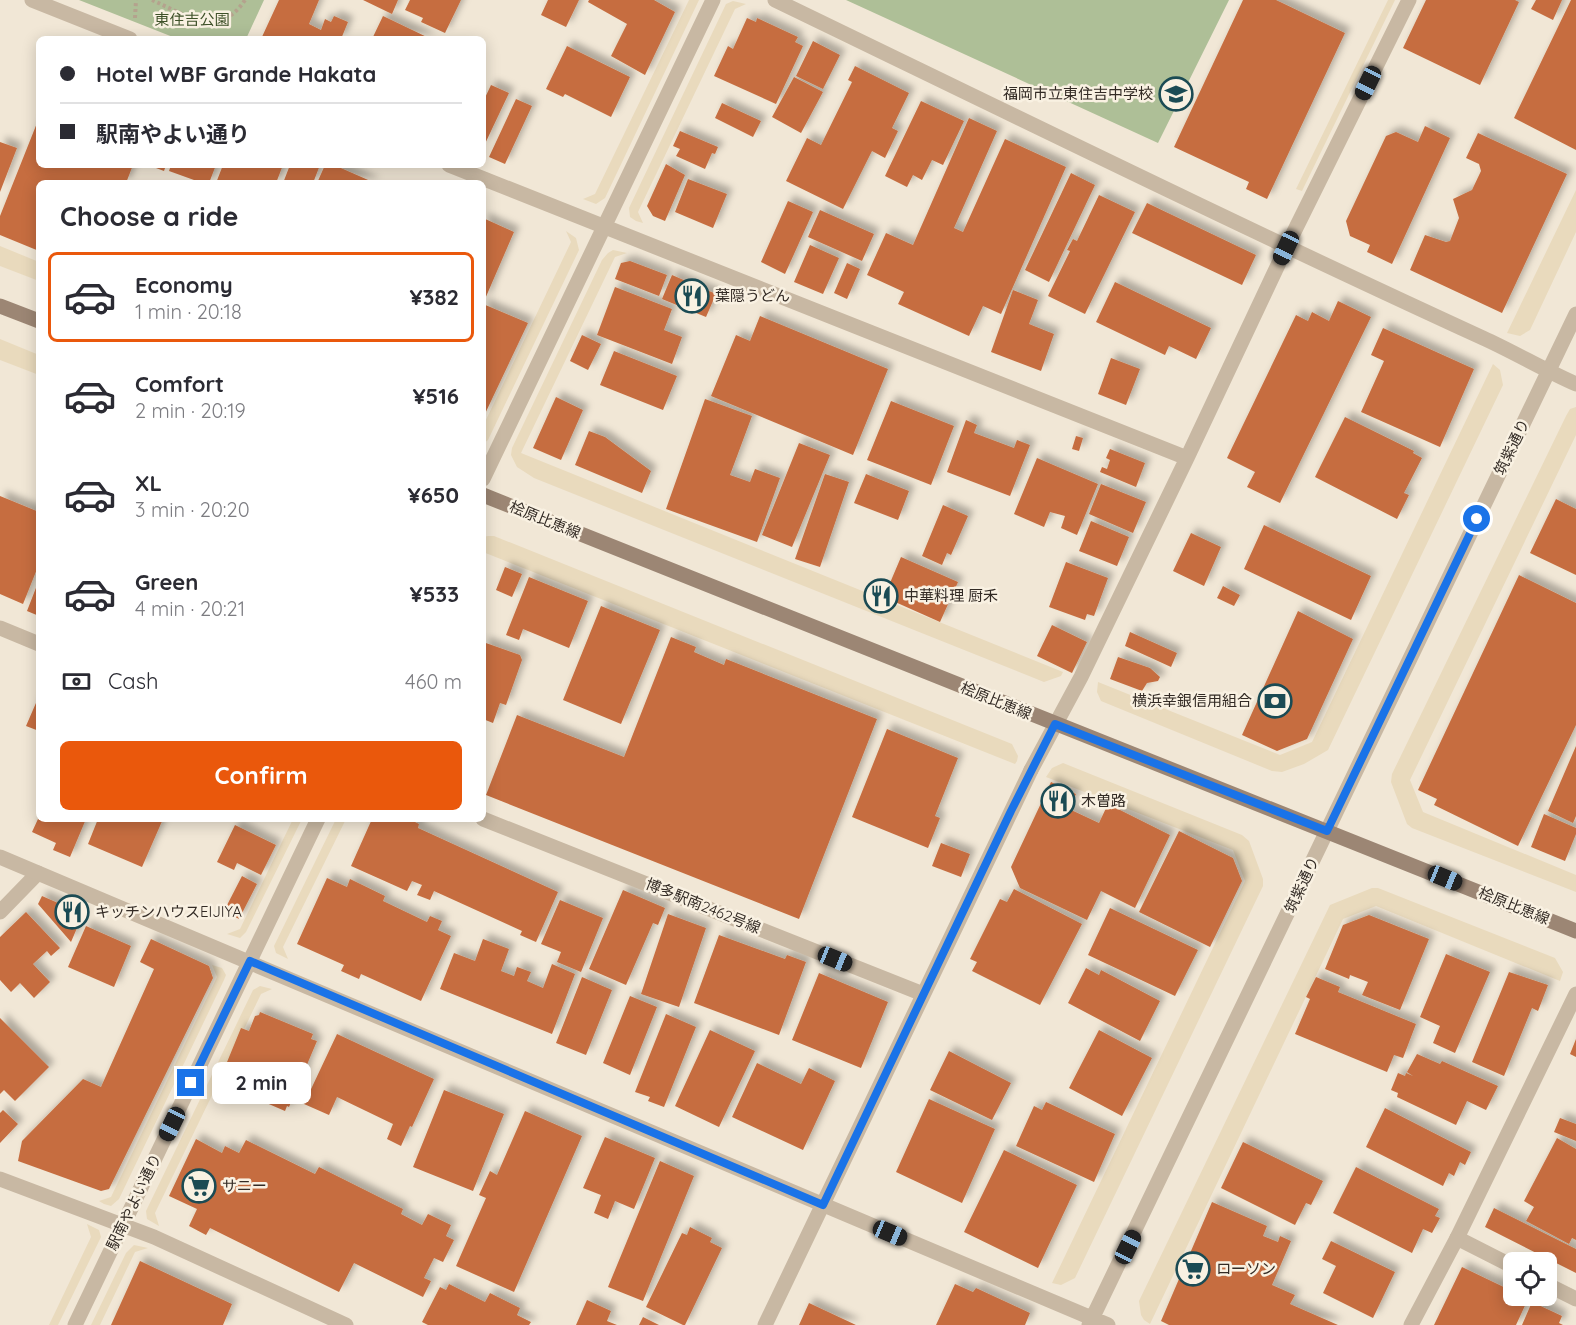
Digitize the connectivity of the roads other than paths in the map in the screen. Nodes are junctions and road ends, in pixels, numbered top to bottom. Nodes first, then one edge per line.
1 (32, 0) edge
2 (713, 0) edge
3 (776, 0) edge
4 (1409, 0) edge
5 (122, 36) edge
6 (456, 168) edge
7 (486, 180) edge
8 (486, 180) edge
9 (605, 227) junction
10 (1286, 248) junction
11 (0, 306) edge
12 (1576, 314) edge
13 (36, 320) edge
14 (1548, 372) junction
15 (1576, 384) edge
16 (1187, 458) junction
17 (486, 473) edge
18 (486, 496) edge
19 (0, 628) edge
20 (36, 643) edge
21 (1055, 724) junction
22 (486, 820) edge
23 (317, 822) edge
24 (1327, 831) junction
25 (0, 857) edge
26 (38, 873) junction
27 (0, 912) edge
28 (1576, 931) edge
29 (250, 961) junction
30 (923, 994) junction
31 (1576, 994) edge
32 (0, 1179) edge
33 (823, 1205) junction
34 (123, 1225) junction
35 (1456, 1238) junction
36 (1503, 1262) edge
37 (1557, 1290) edge
38 (1576, 1299) edge
39 (1091, 1322) edge
40 (75, 1325) edge
41 (346, 1325) edge
42 (765, 1325) edge
43 (1108, 1325) edge
44 (1411, 1325) edge

1 - 5 street
2 - 9 street
3 - 10 street
4 - 10 street
6 - 8 street
7 - 9 street
9 - 16 street
9 - 17 street
10 - 14 street
10 - 16 street
11 - 13 main road
12 - 14 street, 筑紫通り
14 - 15 street
14 - 24 street, 筑紫通り
16 - 21 street
18 - 21 main road, 桧原比恵線
19 - 20 street
21 - 24 main road, 桧原比恵線
21 - 30 street
22 - 30 street, 博多駅南2462号線
23 - 29 street, 駅南やよい通り
24 - 28 main road, 桧原比恵線
24 - 39 street, 筑紫通り
25 - 26 street
26 - 27 street
26 - 29 street
29 - 33 street
29 - 34 street, 駅南やよい通り
30 - 33 street
31 - 35 street
32 - 34 street
33 - 39 street
33 - 42 street
34 - 40 street, 駅南やよい通り
34 - 41 street
35 - 36 street
35 - 44 street
37 - 38 street
39 - 43 street

